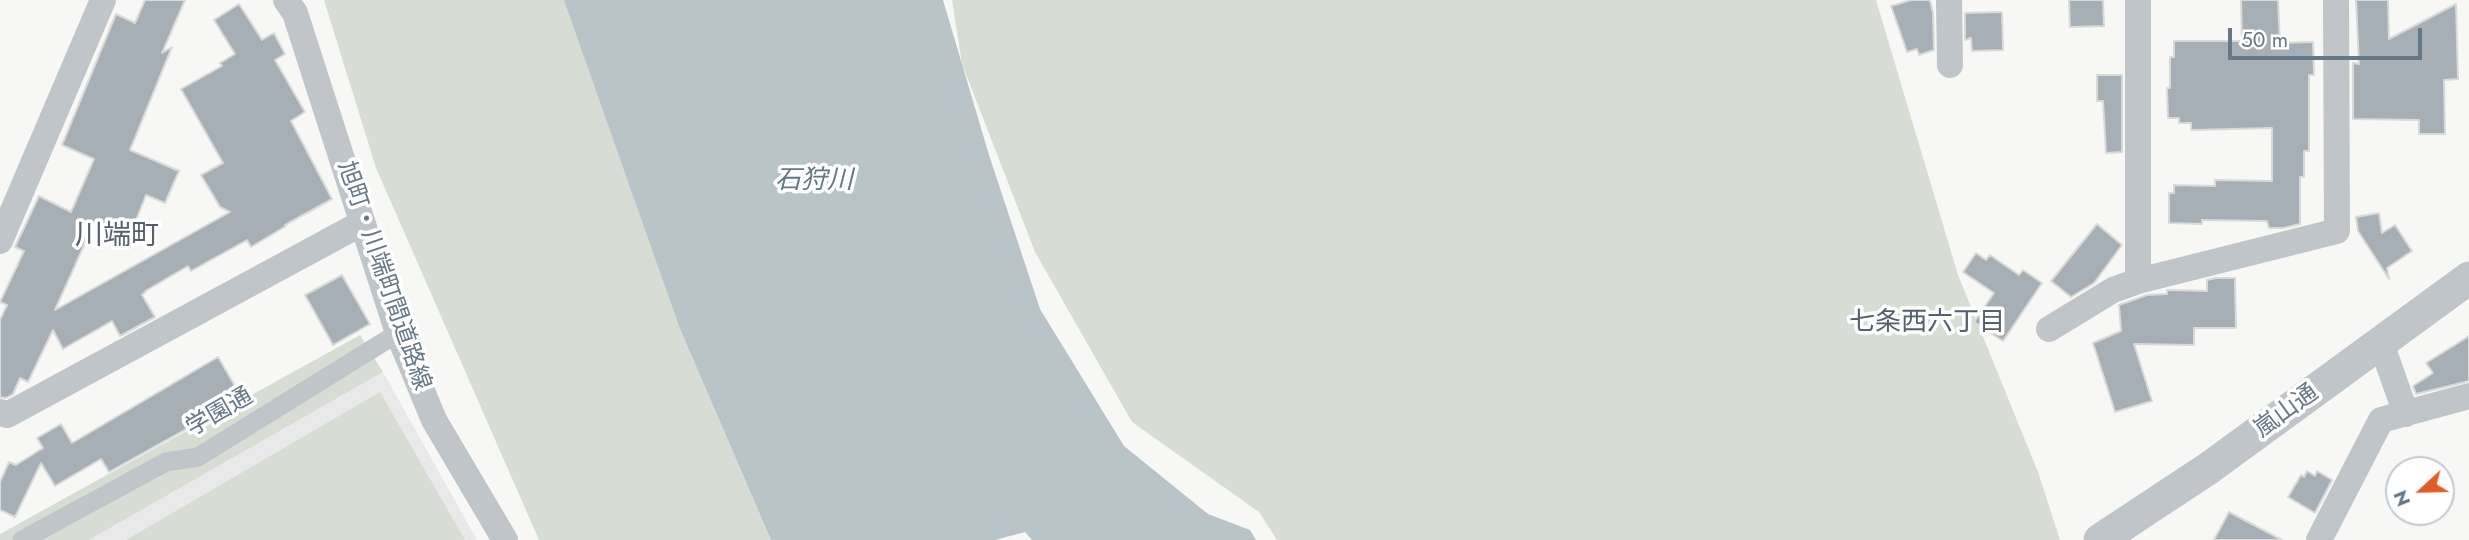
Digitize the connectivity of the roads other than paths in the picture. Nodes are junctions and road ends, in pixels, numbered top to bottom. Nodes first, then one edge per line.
1 (103, 0) edge
2 (286, 0) edge
3 (1950, 0) edge
4 (2138, 0) edge
5 (2336, 0) edge
6 (1950, 65) dead end
7 (362, 223) junction
8 (0, 241) edge
9 (2469, 278) edge
10 (2138, 281) junction
11 (2049, 329) dead end
12 (398, 333) junction
13 (2381, 343) junction
14 (2469, 396) edge
15 (0, 412) edge
16 (2406, 414) junction
17 (22, 540) edge
18 (505, 540) edge
19 (2100, 540) edge
20 (2319, 540) edge

1 - 8 street
2 - 7 street, 旭町・川端町間道路線
3 - 6 street
4 - 10 street
5 - 10 street
7 - 12 street, 旭町・川端町間道路線
7 - 15 street
9 - 13 street, 嵐山通
10 - 11 street
12 - 17 street, 学園通
12 - 18 street, 旭町・川端町間道路線
13 - 16 street
13 - 19 street, 嵐山通
14 - 16 street
16 - 20 street

